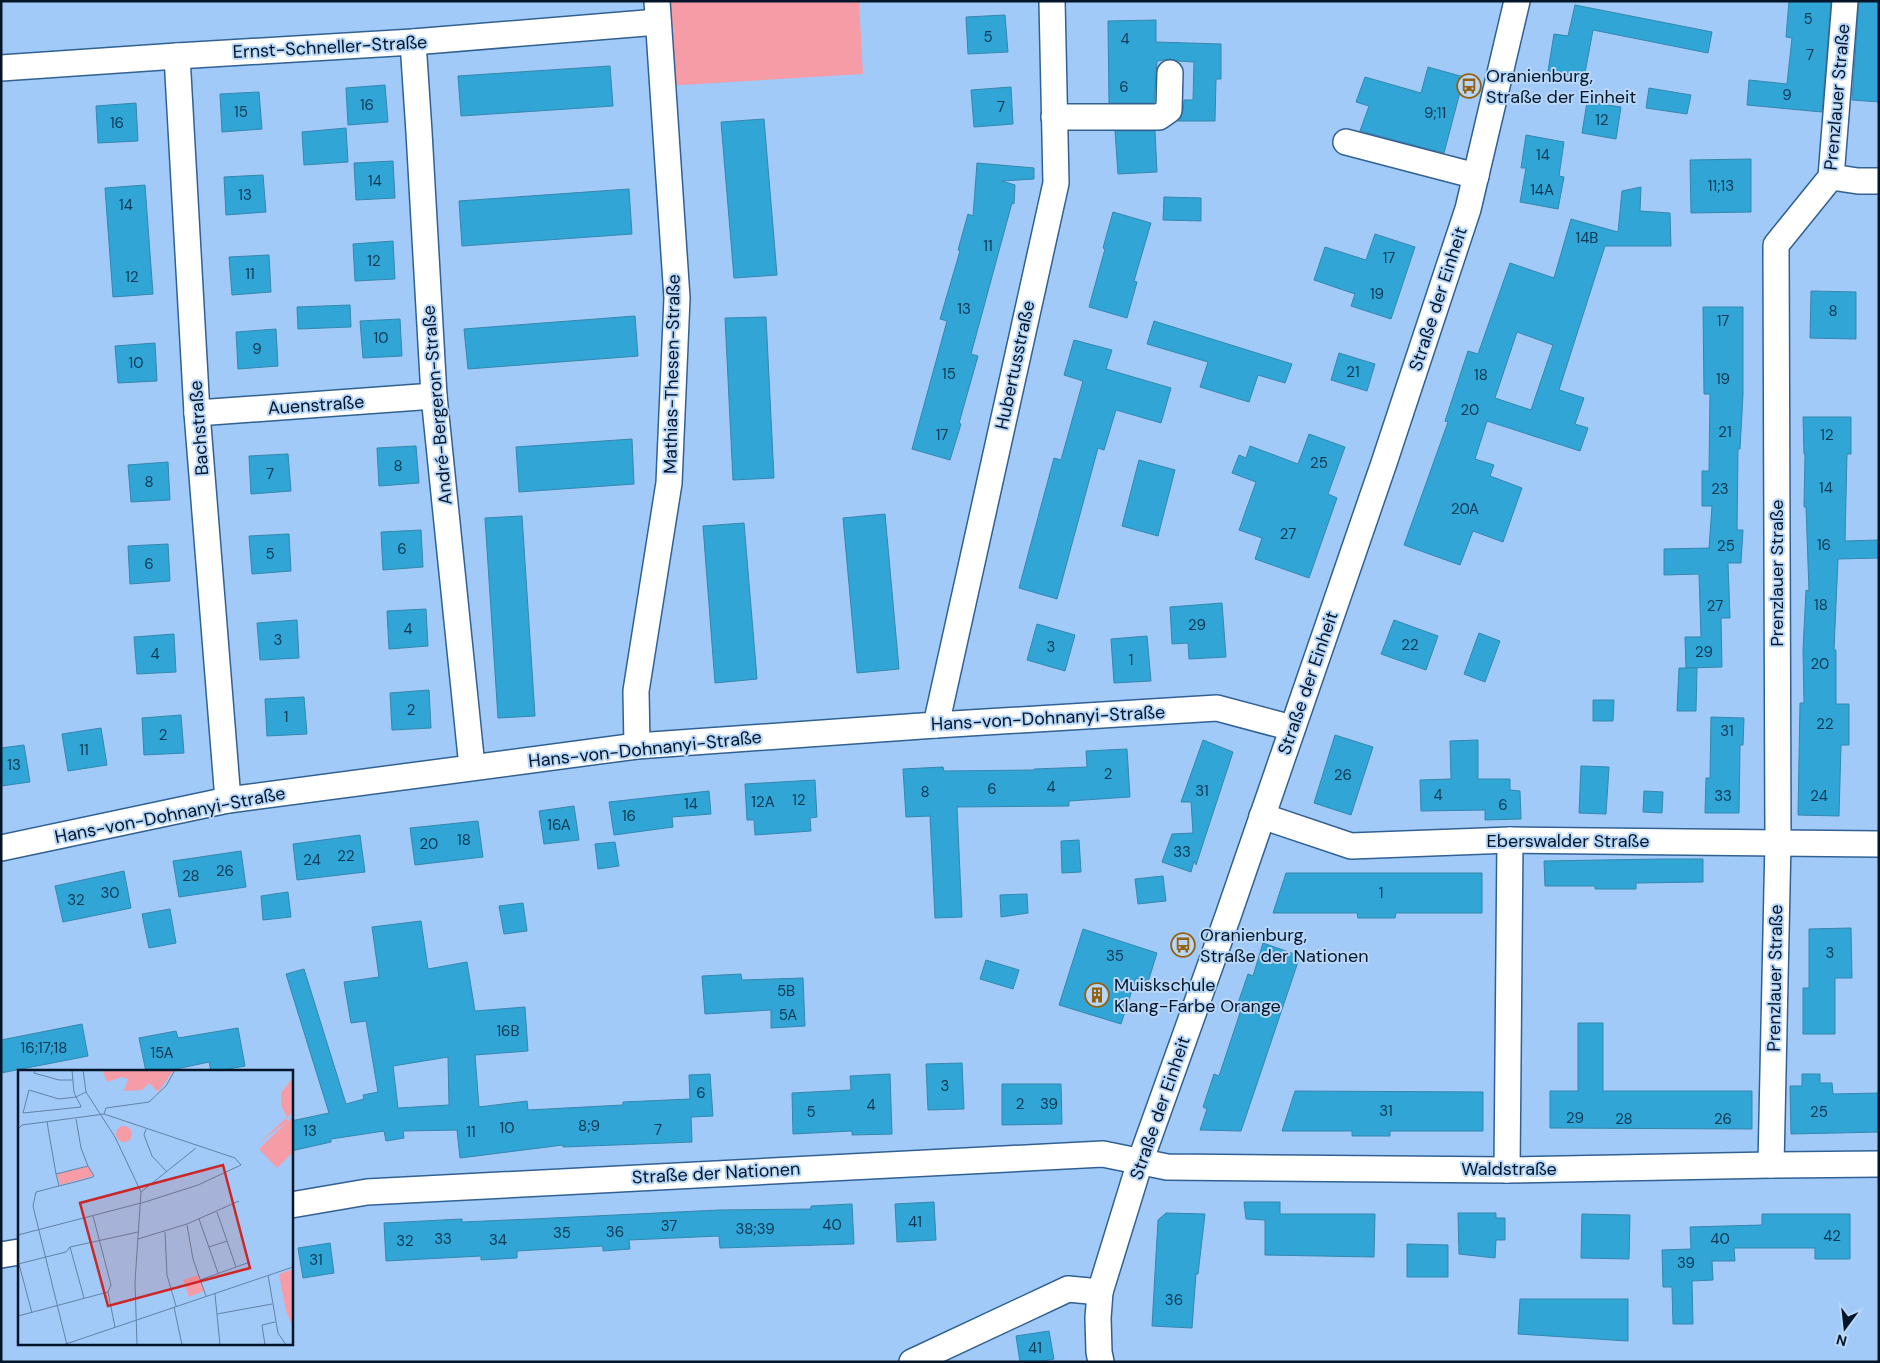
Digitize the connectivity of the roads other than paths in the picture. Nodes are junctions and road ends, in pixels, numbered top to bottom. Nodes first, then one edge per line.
1 (1052, 1) edge
2 (1517, 1) edge
3 (1846, 1) edge
4 (658, 11) edge
5 (412, 42) junction
6 (177, 56) junction
7 (1, 68) edge
8 (1170, 73) dead end
9 (1054, 117) junction
10 (1346, 142) dead end
11 (1476, 176) junction
12 (1831, 177) junction
13 (1879, 181) edge
14 (434, 396) junction
15 (197, 413) junction
16 (936, 724) junction
17 (1292, 728) junction
18 (637, 746) junction
19 (472, 767) junction
20 (228, 800) junction
21 (1262, 816) junction
22 (1510, 840) junction
23 (1778, 841) junction
24 (1879, 844) edge
25 (1, 848) edge
26 (1140, 1162) junction
27 (1771, 1164) junction
28 (1879, 1164) edge
29 (1507, 1170) junction
30 (292, 1205) edge
31 (18, 1252) edge
32 (1, 1254) edge
33 (1100, 1292) junction
34 (912, 1362) edge
35 (1101, 1362) edge

1 - 9 street, Hubertusstraße
2 - 11 street, Straße der Einheit
3 - 12 street, Prenzlauer Straße
4 - 5 street, Ernst-Schneller-Straße
4 - 18 street, Mathias-Thesen-Straße
5 - 6 street, Ernst-Schneller-Straße
5 - 14 street, André-Bergeron-Straße
6 - 7 street, Ernst-Schneller-Straße
6 - 15 street, Bachstraße
8 - 9 street
9 - 16 street, Hubertusstraße
10 - 11 street
11 - 17 street, Straße der Einheit
12 - 13 street
12 - 23 street, Prenzlauer Straße
14 - 15 street, Auenstraße
14 - 19 street, André-Bergeron-Straße
15 - 20 street, Bachstraße
16 - 17 street, Hans-von-Dohnanyi-Straße
16 - 18 street, Hans-von-Dohnanyi-Straße
17 - 21 street, Straße der Einheit
18 - 19 street, Hans-von-Dohnanyi-Straße
19 - 20 street, Hans-von-Dohnanyi-Straße
20 - 25 street, Hans-von-Dohnanyi-Straße
21 - 22 street, Eberswalder Straße
21 - 26 street, Straße der Einheit
22 - 23 street, Eberswalder Straße
22 - 29 street
23 - 24 street, Eberswalder Straße
23 - 27 street, Prenzlauer Straße
26 - 29 street, Waldstraße
26 - 30 street, Straße der Nationen
26 - 33 street, Straße der Einheit
27 - 28 street, Waldstraße
27 - 29 street, Waldstraße
31 - 32 street
33 - 34 street
33 - 35 street, Straße der Einheit

